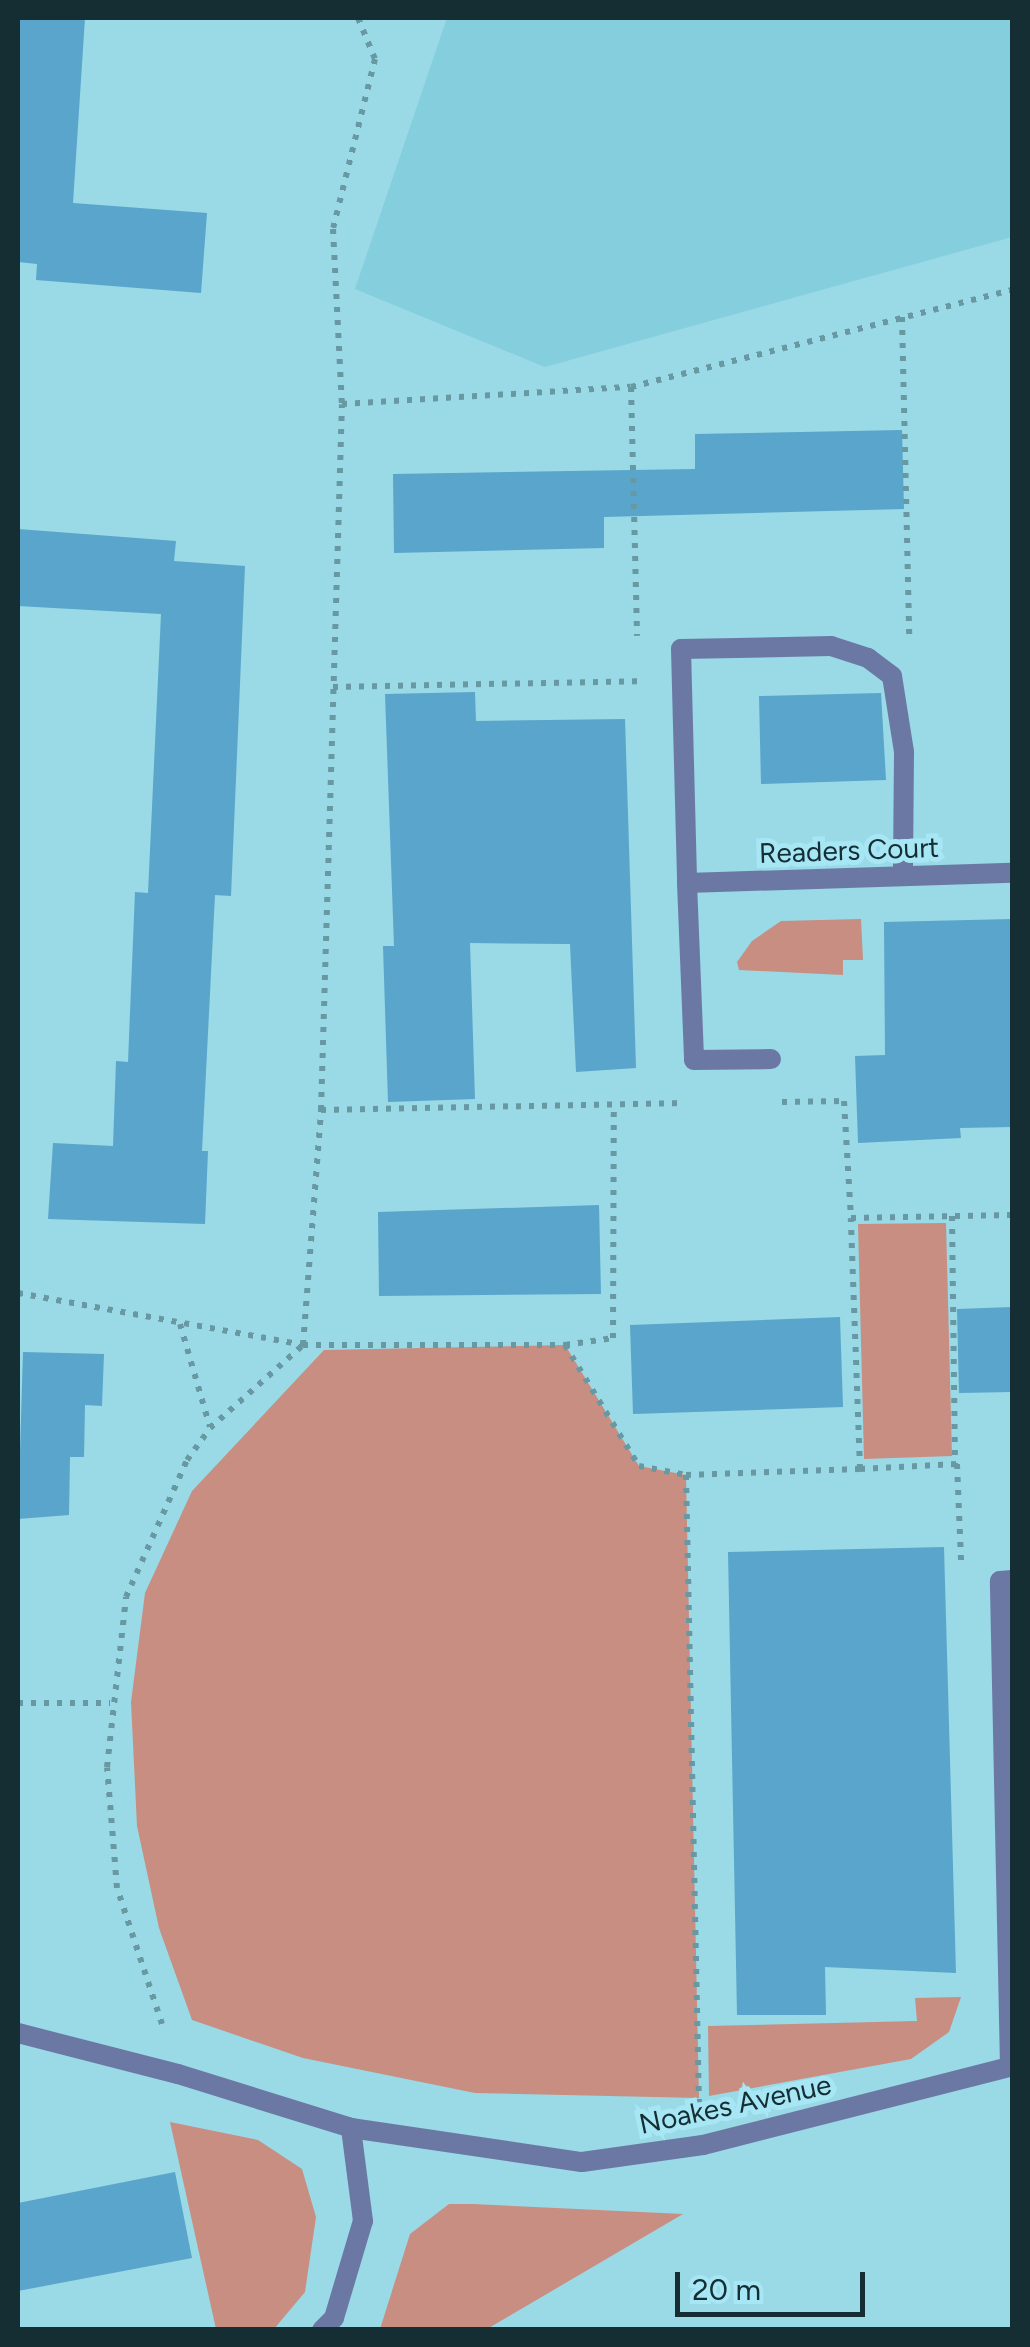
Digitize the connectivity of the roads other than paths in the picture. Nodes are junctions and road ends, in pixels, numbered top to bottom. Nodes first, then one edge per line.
1 (1012, 872) edge
2 (903, 876) junction
3 (688, 883) junction
4 (771, 1060) dead end
5 (1006, 1580) edge
6 (18, 2033) edge
7 (1011, 2066) edge
8 (350, 2128) junction
9 (322, 2330) edge

1 - 2 street, Readers Court
2 - 3 street, Readers Court
2 - 3 street
3 - 4 street
5 - 7 street, Noakes Avenue
6 - 8 street, Noakes Avenue
7 - 8 street, Noakes Avenue
8 - 9 street

